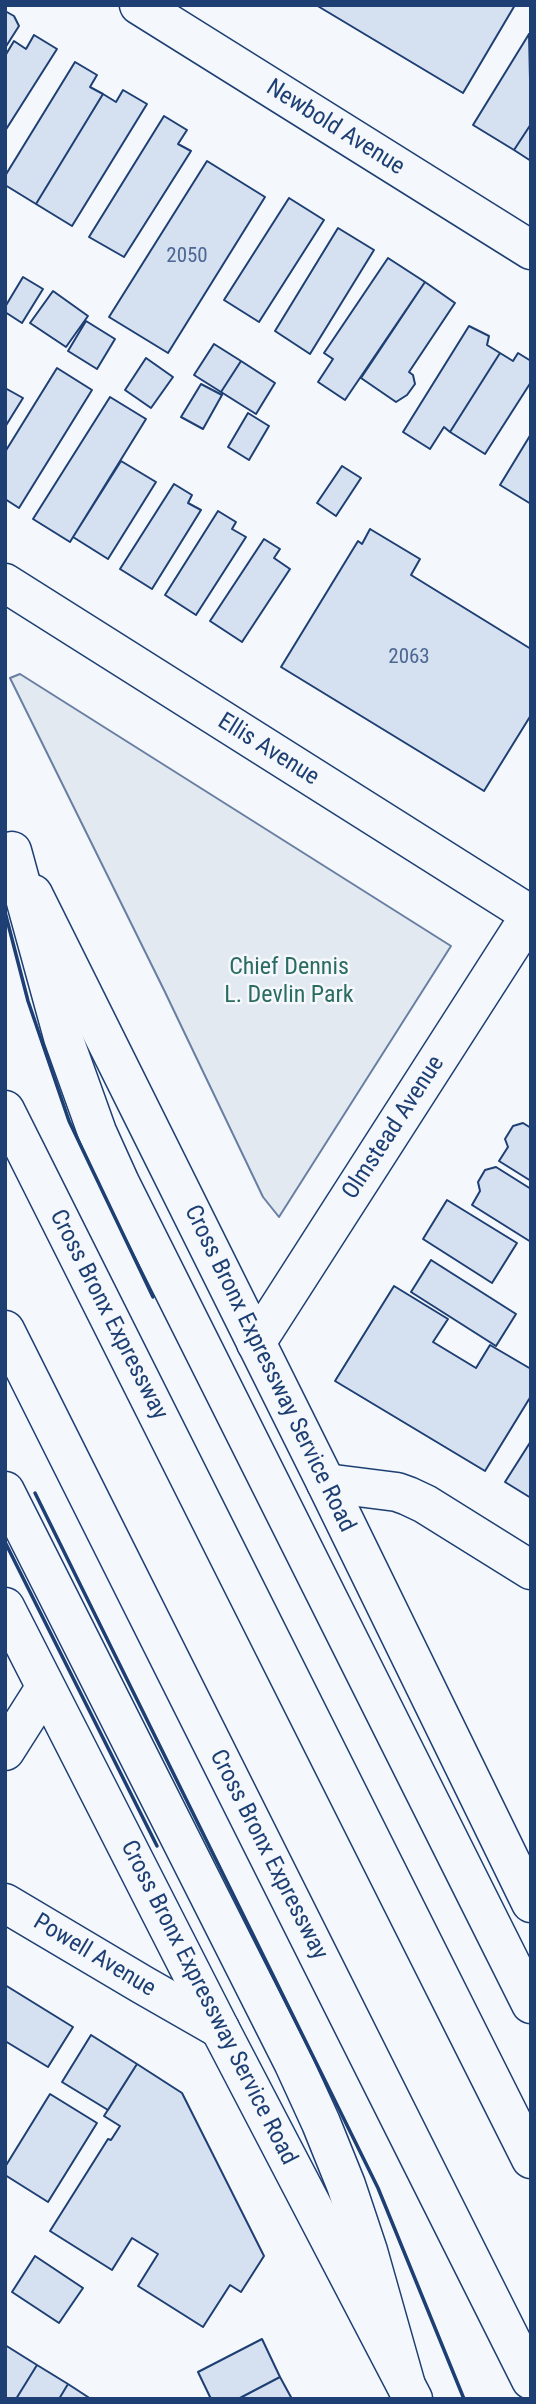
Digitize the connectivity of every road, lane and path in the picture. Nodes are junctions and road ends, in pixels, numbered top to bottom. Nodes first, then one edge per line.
1 (139, 5) edge
2 (531, 250) edge
3 (5, 583) edge
4 (9, 844) edge
5 (531, 914) edge
6 (5, 1110) edge
7 (5, 1330) edge
8 (256, 1343) junction
9 (326, 1483) junction
10 (5, 1492) edge
11 (531, 1570) edge
12 (5, 1607) edge
13 (45, 1688) junction
14 (5, 1751) edge
15 (5, 1903) edge
16 (531, 1903) edge
17 (531, 2004) edge
18 (220, 2029) junction
19 (531, 2159) edge
20 (531, 2380) edge
21 (409, 2390) edge

1 - 2 main road, Newbold Avenue
3 - 5 main road, Ellis Avenue
4 - 8 main road, Cross Bronx Expressway Service Road
4 - 17 main road
5 - 8 main road, Olmstead Avenue
6 - 19 main road, Cross Bronx Expressway
7 - 20 main road, Cross Bronx Expressway
8 - 9 main road, Cross Bronx Expressway Service Road
9 - 11 main road
9 - 16 main road, Cross Bronx Expressway Service Road
10 - 21 main road
12 - 13 main road, Cross Bronx Expressway Service Road
13 - 14 main road
13 - 18 main road, Cross Bronx Expressway Service Road
15 - 18 main road, Powell Avenue
18 - 21 main road, Cross Bronx Expressway Service Road

